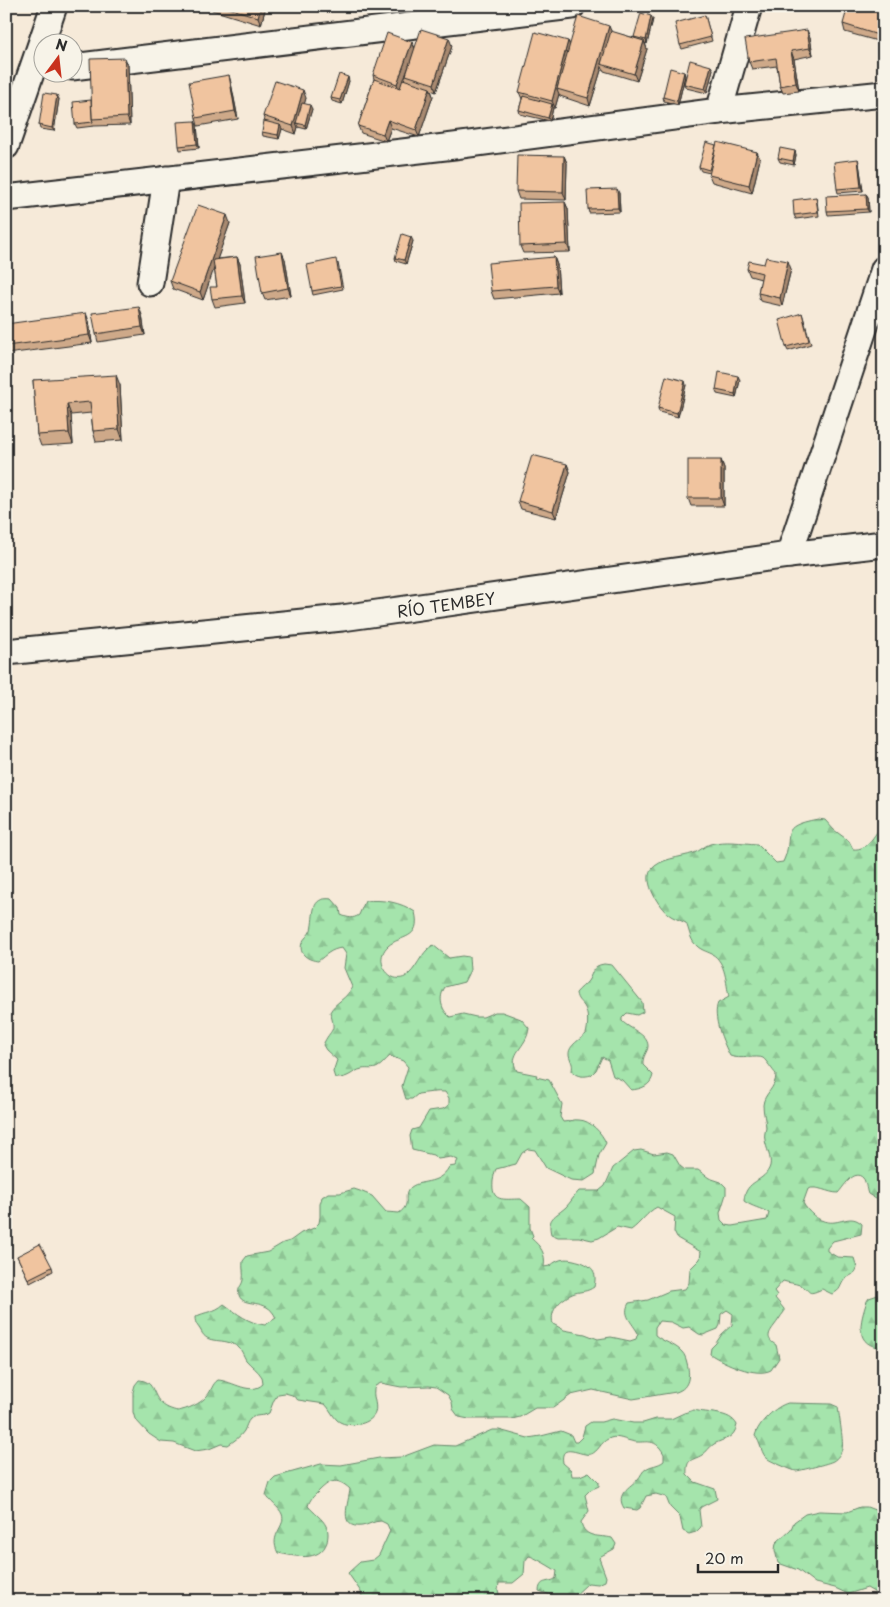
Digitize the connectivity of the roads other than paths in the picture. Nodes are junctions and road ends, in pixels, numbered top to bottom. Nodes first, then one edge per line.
1 (54, 6) edge
2 (572, 6) edge
3 (749, 6) edge
4 (47, 32) edge
5 (82, 67) edge
6 (33, 82) edge
7 (884, 94) edge
8 (719, 111) junction
9 (6, 146) edge
10 (166, 179) junction
11 (6, 198) edge
12 (884, 269) edge
13 (150, 283) dead end
14 (884, 544) edge
15 (788, 556) junction
16 (6, 652) edge

1 - 4 street
2 - 5 street
3 - 8 street
6 - 9 street
7 - 8 street
8 - 10 street
10 - 11 street
10 - 13 street
12 - 15 street
14 - 15 street, RÍO TEMBEY
15 - 16 street, RÍO TEMBEY

